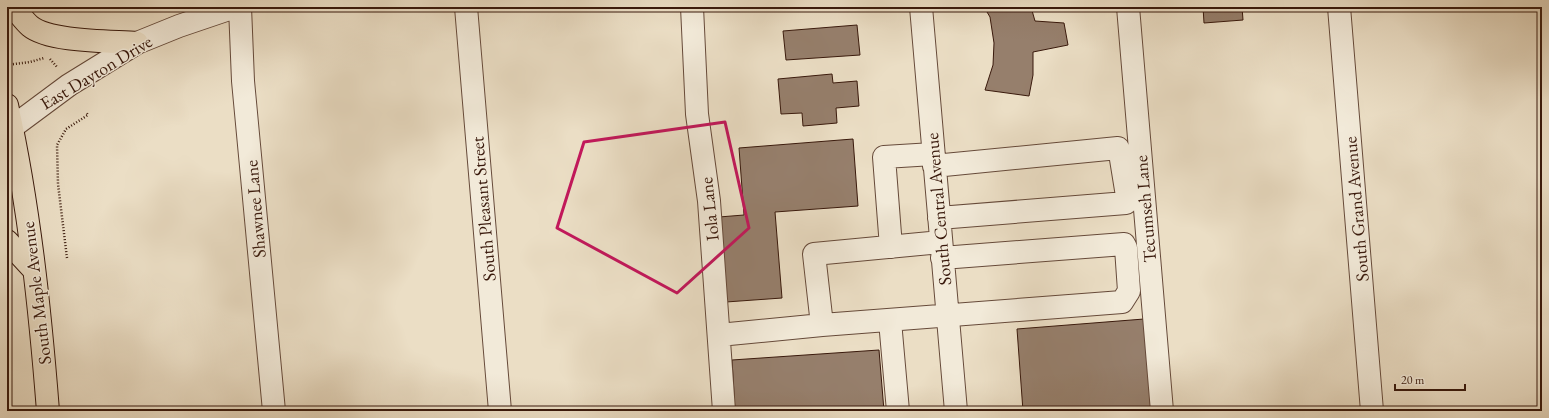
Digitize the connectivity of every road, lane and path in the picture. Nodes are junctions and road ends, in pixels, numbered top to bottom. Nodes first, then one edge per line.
1 (14, 7) edge
2 (235, 7) edge
3 (240, 7) edge
4 (466, 7) edge
5 (692, 7) edge
6 (921, 7) edge
7 (1128, 7) edge
8 (1339, 7) edge
9 (137, 43) junction
10 (7, 66) edge
11 (59, 71) dead end
12 (7, 105) edge
13 (86, 112) dead end
14 (9, 128) edge
15 (934, 160) junction
16 (939, 218) junction
17 (7, 242) edge
18 (891, 247) junction
19 (942, 250) junction
20 (67, 258) dead end
21 (33, 269) junction
22 (948, 316) junction
23 (890, 320) junction
24 (822, 325) junction
25 (720, 335) junction
26 (48, 411) edge
27 (274, 411) edge
28 (500, 411) edge
29 (724, 411) edge
30 (898, 411) edge
31 (956, 411) edge
32 (1162, 411) edge
33 (1372, 411) edge

1 - 9 main road
2 - 9 street, East Dayton Drive
3 - 27 street, Shawnee Lane
4 - 28 street, South Pleasant Street
5 - 25 street, Iola Lane
6 - 15 street, South Central Avenue
7 - 32 street, Tecumseh Lane
8 - 33 street, South Grand Avenue
9 - 14 street, East Dayton Drive
10 - 11 path
12 - 14 main road, South Maple Avenue
13 - 20 path
14 - 21 main road, South Maple Avenue
15 - 16 street, South Central Avenue
15 - 16 street
15 - 18 street
16 - 19 street, South Central Avenue
17 - 21 main road
18 - 19 street
18 - 24 street
19 - 22 street, South Central Avenue
19 - 22 street
21 - 26 main road, South Maple Avenue
22 - 23 street
22 - 31 street, South Central Avenue
23 - 24 street
23 - 30 street
24 - 25 street
25 - 29 street, Iola Lane

